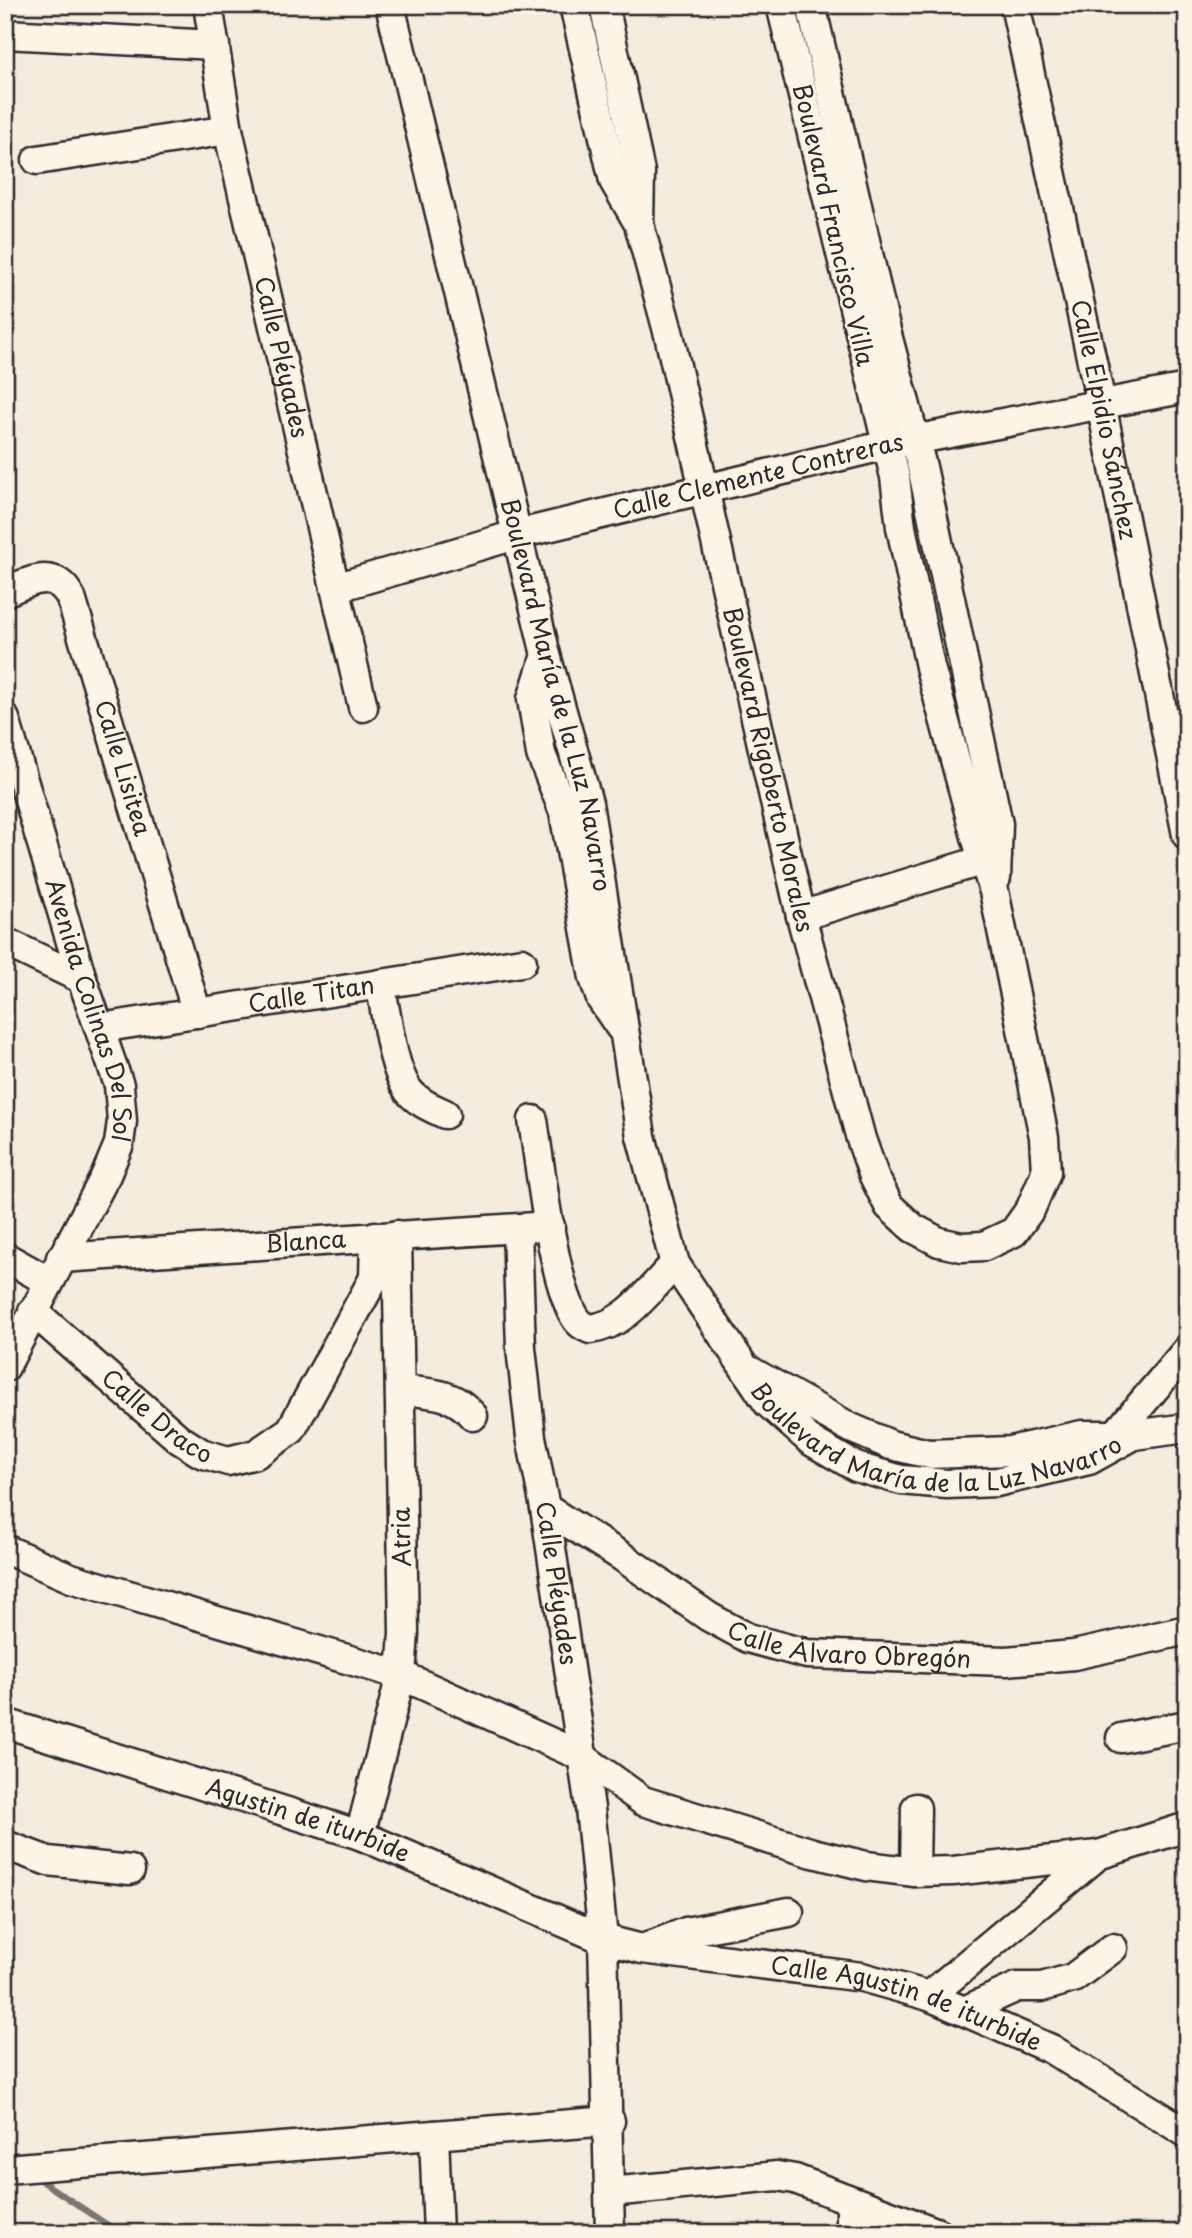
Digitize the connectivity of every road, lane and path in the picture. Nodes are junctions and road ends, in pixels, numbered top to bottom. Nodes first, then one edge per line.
1 (208, 5) edge
2 (390, 5) edge
3 (573, 5) edge
4 (604, 5) edge
5 (781, 5) edge
6 (811, 5) edge
7 (1015, 5) edge
8 (5, 34) edge
9 (215, 45) junction
10 (228, 130) junction
11 (37, 160) dead end
12 (639, 223) junction
13 (884, 323) junction
14 (858, 331) junction
15 (1187, 388) edge
16 (1101, 403) junction
17 (915, 439) junction
18 (887, 445) junction
19 (705, 489) junction
20 (519, 534) junction
21 (335, 589) junction
22 (5, 592) edge
23 (363, 707) dead end
24 (5, 719) edge
25 (1187, 835) edge
26 (990, 858) junction
27 (802, 916) junction
28 (5, 942) edge
29 (522, 962) dead end
30 (82, 979) junction
31 (380, 984) junction
32 (197, 1013) junction
33 (100, 1028) junction
34 (445, 1114) dead end
35 (533, 1120) dead end
36 (550, 1226) junction
37 (517, 1229) junction
38 (386, 1235) junction
39 (985, 1246) joint
40 (5, 1257) edge
41 (675, 1264) junction
42 (55, 1269) junction
43 (33, 1311) junction
44 (1187, 1350) edge
45 (5, 1367) edge
46 (400, 1390) junction
47 (473, 1416) dead end
48 (1187, 1428) edge
49 (1122, 1438) junction
50 (545, 1508) junction
51 (5, 1549) edge
52 (1187, 1630) edge
53 (401, 1675) junction
54 (5, 1723) edge
55 (1187, 1725) edge
56 (1121, 1738) dead end
57 (581, 1756) junction
58 (916, 1808) dead end
59 (360, 1835) junction
60 (1184, 1835) edge
61 (5, 1845) edge
62 (1098, 1855) junction
63 (130, 1870) dead end
64 (915, 1872) junction
65 (789, 1912) dead end
66 (603, 1939) junction
67 (1113, 1948) dead end
68 (642, 1949) junction
69 (929, 1996) junction
70 (964, 2011) junction
71 (610, 2120) junction
72 (1187, 2133) edge
73 (434, 2135) junction
74 (5, 2169) edge
75 (610, 2192) junction
76 (851, 2203) junction
77 (438, 2233) edge
78 (610, 2233) edge
79 (851, 2233) edge
80 (938, 2233) edge

1 - 9 street, Calle Pléyades
2 - 20 street, Boulevard María de la Luz Navarro
3 - 12 street, Boulevard Rigoberto Morales
4 - 12 street, Boulevard Rigoberto Morales
5 - 14 street, Boulevard Francisco Villa
6 - 13 street, Boulevard Francisco Villa
7 - 16 street, Calle Elpidio Sánchez
8 - 9 street
9 - 10 street, Calle Pléyades
10 - 11 street
10 - 21 street, Calle Pléyades
12 - 19 street, Boulevard Rigoberto Morales
13 - 14 street
13 - 17 street, Boulevard Francisco Villa
14 - 18 street, Boulevard Francisco Villa
15 - 16 street, Calle Clemente Contreras
16 - 17 street, Calle Clemente Contreras
16 - 25 street, Calle Elpidio Sánchez
17 - 18 street, Calle Clemente Contreras
17 - 26 street, Boulevard Francisco Villa
18 - 19 street, Calle Clemente Contreras
18 - 26 street, Boulevard Francisco Villa
19 - 20 street, Calle Clemente Contreras
19 - 27 street, Boulevard Rigoberto Morales
20 - 21 street, Calle Clemente Contreras
20 - 41 street, Boulevard María de la Luz Navarro
21 - 23 street, Calle Pléyades
22 - 32 street, Calle Lisitea
24 - 30 street, Avenida Colinas Del Sol
26 - 27 street
26 - 39 street, Boulevard Francisco Villa
27 - 39 street, Boulevard Rigoberto Morales
28 - 30 street
29 - 31 street, Calle Titan
30 - 33 street, Avenida Colinas Del Sol
31 - 32 street, Calle Titan
31 - 34 street
32 - 33 street, Calle Titan
33 - 42 street, Avenida Colinas Del Sol
35 - 36 street
36 - 37 street, Blanca
36 - 41 street
37 - 38 street, Blanca
37 - 50 street, Calle Pléyades
38 - 42 street, Blanca
38 - 43 street, Calle Draco
38 - 46 street, Atria
40 - 42 street
41 - 49 street, Boulevard María de la Luz Navarro
42 - 43 street, Avenida Colinas Del Sol
43 - 45 street, Avenida Colinas Del Sol
44 - 49 street
46 - 47 street
46 - 53 street, Atria
48 - 49 street, Boulevard María de la Luz Navarro
50 - 52 street, Calle Álvaro Obregón
50 - 57 street, Calle Pléyades
51 - 53 street
53 - 57 street
53 - 59 street, Atria
54 - 59 street, Agustin de iturbide
55 - 56 street
57 - 64 street
57 - 66 street, Calle Pléyades
58 - 64 street
59 - 66 street, Agustin de iturbide
60 - 62 street
61 - 63 street
62 - 64 street
62 - 69 street
65 - 68 street
66 - 68 street, Calle Agustin de iturbide
66 - 71 street, Calle Pléyades
67 - 70 street
68 - 69 street, Calle Agustin de iturbide
69 - 70 street, Calle Agustin de iturbide
70 - 72 street, Calle Agustin de iturbide
71 - 73 street
71 - 75 street, Calle Pléyades
73 - 74 street
73 - 77 street
75 - 76 street
75 - 78 street, Calle Pléyades
76 - 79 street
76 - 80 street

